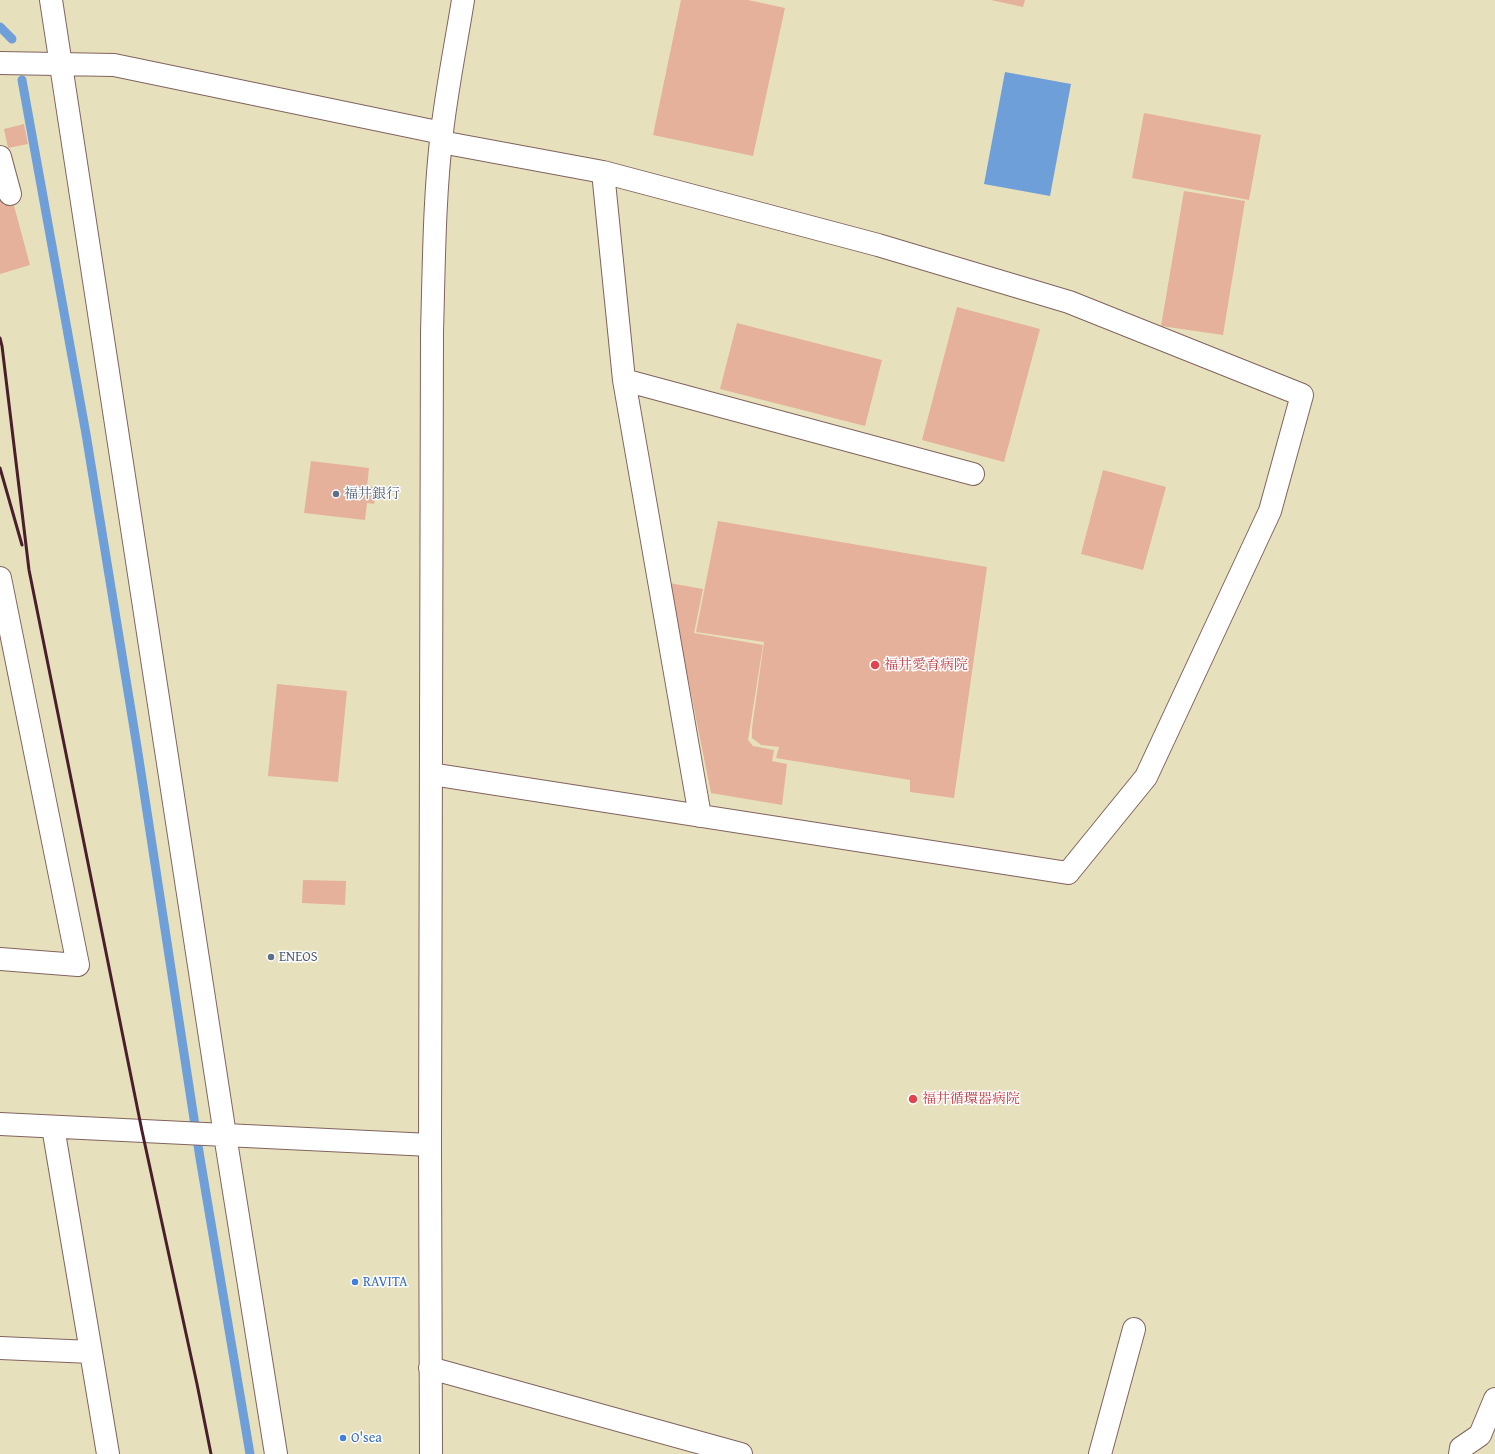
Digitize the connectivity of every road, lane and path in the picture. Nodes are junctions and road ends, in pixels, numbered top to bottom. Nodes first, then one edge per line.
1 (51, 0) edge
2 (463, 0) edge
3 (0, 64) edge
4 (61, 64) junction
5 (441, 137) junction
6 (0, 157) edge
7 (603, 172) junction
8 (10, 194) dead end
9 (624, 380) junction
10 (973, 474) dead end
11 (0, 578) edge
12 (431, 774) junction
13 (700, 816) junction
14 (0, 959) edge
15 (0, 1124) edge
16 (53, 1127) junction
17 (225, 1135) junction
18 (430, 1145) junction
19 (1134, 1330) dead end
20 (0, 1348) edge
21 (91, 1352) junction
22 (430, 1368) junction
23 (1495, 1399) edge
24 (108, 1454) edge
25 (276, 1454) edge
26 (431, 1454) edge
27 (741, 1454) edge
28 (1100, 1454) edge
29 (1460, 1454) edge

1 - 4 street
2 - 5 street
3 - 4 street
4 - 5 street
4 - 17 street
5 - 7 street
5 - 12 street
6 - 8 street
7 - 9 street
7 - 13 street
9 - 10 street
9 - 13 street
11 - 14 street
12 - 13 street
12 - 18 street
15 - 16 street
16 - 17 street
16 - 21 street
17 - 18 street
17 - 25 street
18 - 22 street
19 - 28 street
20 - 21 street
21 - 24 street
22 - 26 street
22 - 27 street
23 - 29 street

